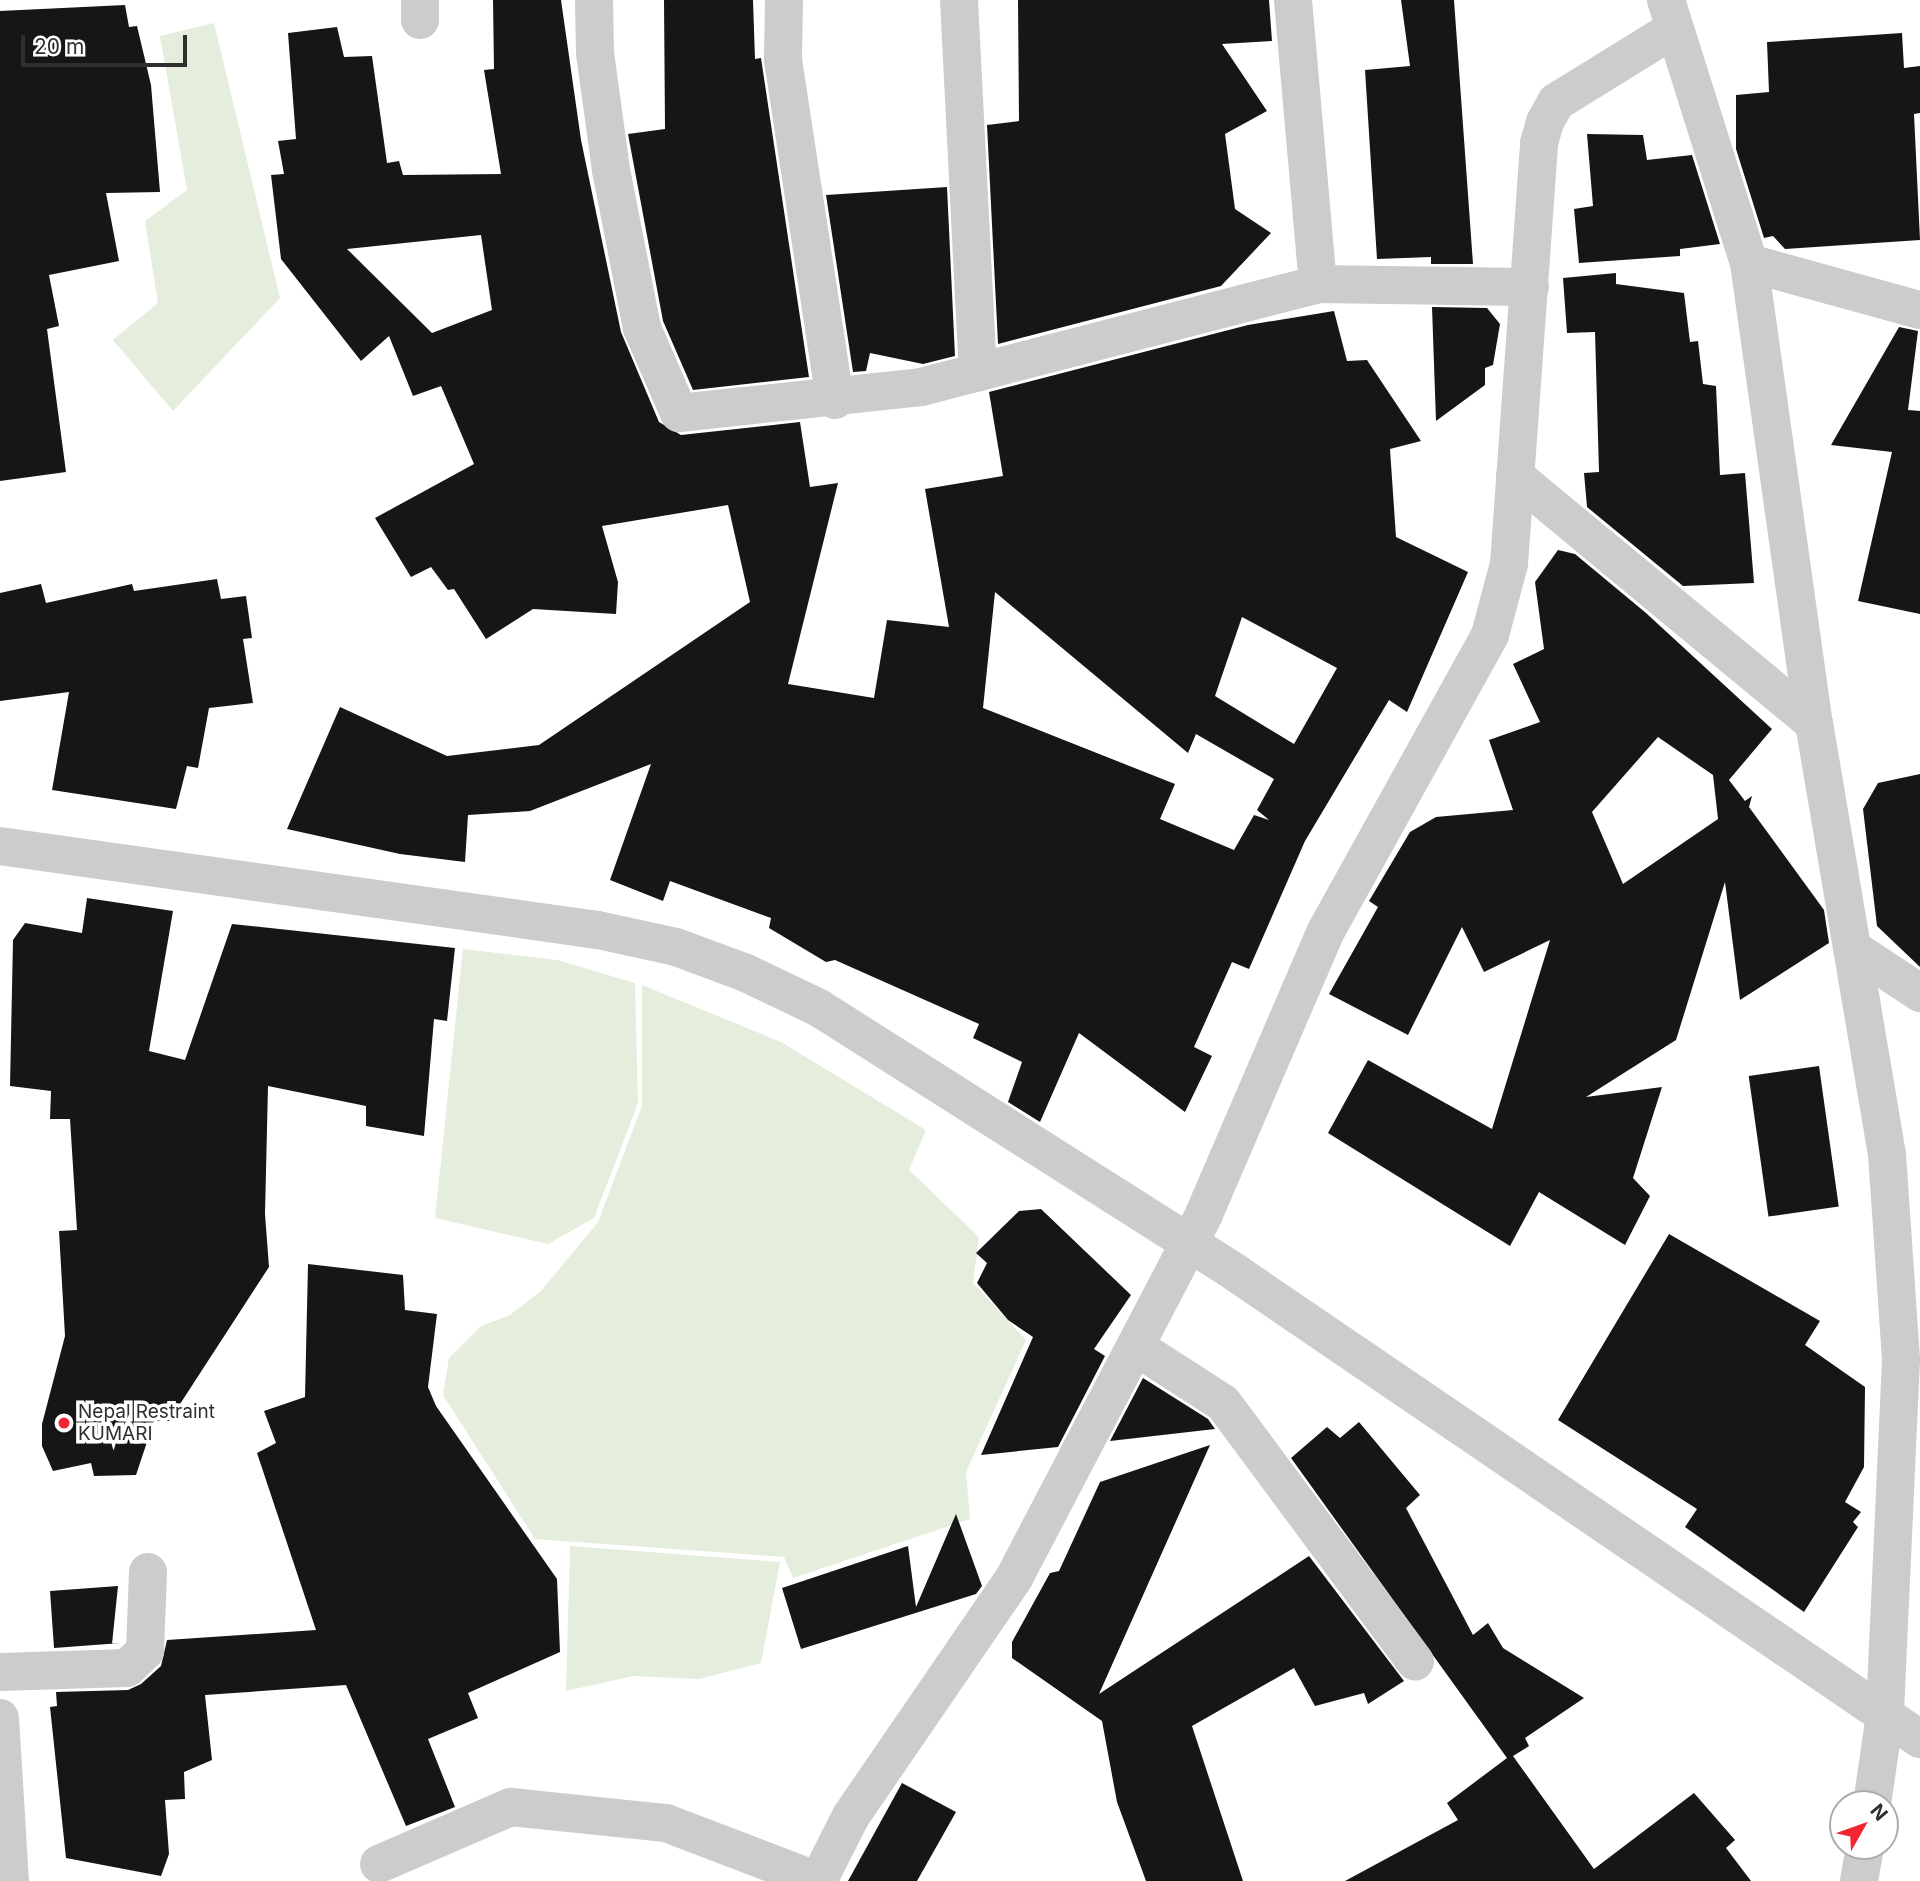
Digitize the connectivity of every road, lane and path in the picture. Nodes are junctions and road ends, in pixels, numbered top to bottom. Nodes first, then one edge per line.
1 (594, 0) edge
2 (784, 0) edge
3 (959, 0) edge
4 (1293, 0) edge
5 (1670, 14) edge
6 (1749, 262) junction
7 (1318, 284) junction
8 (1530, 287) junction
9 (1920, 310) edge
10 (978, 373) junction
11 (835, 400) junction
12 (1515, 476) junction
13 (1814, 723) junction
14 (0, 846) edge
15 (1853, 948) junction
16 (1920, 993) edge
17 (1185, 1242) junction
18 (1136, 1346) junction
19 (148, 1572) dead end
20 (1415, 1662) dead end
21 (0, 1671) edge
22 (1885, 1716) junction
23 (0, 1718) edge
24 (1920, 1739) edge
25 (1874, 1790) edge
26 (1863, 1860) edge
27 (379, 1864) dead end
28 (10, 1881) edge
29 (818, 1881) edge
30 (1859, 1881) edge

1 - 11 street
2 - 11 street
3 - 10 street
4 - 7 street
5 - 6 street
5 - 8 street
6 - 9 street
6 - 13 street
7 - 8 street
7 - 10 street
8 - 12 street
10 - 11 street
12 - 13 street
12 - 17 street
13 - 15 street
14 - 17 street
15 - 16 street
15 - 22 street
17 - 18 street
17 - 22 street
18 - 20 street
18 - 29 street
19 - 21 street
22 - 24 street
22 - 25 street
23 - 28 street
26 - 30 street
27 - 29 street

